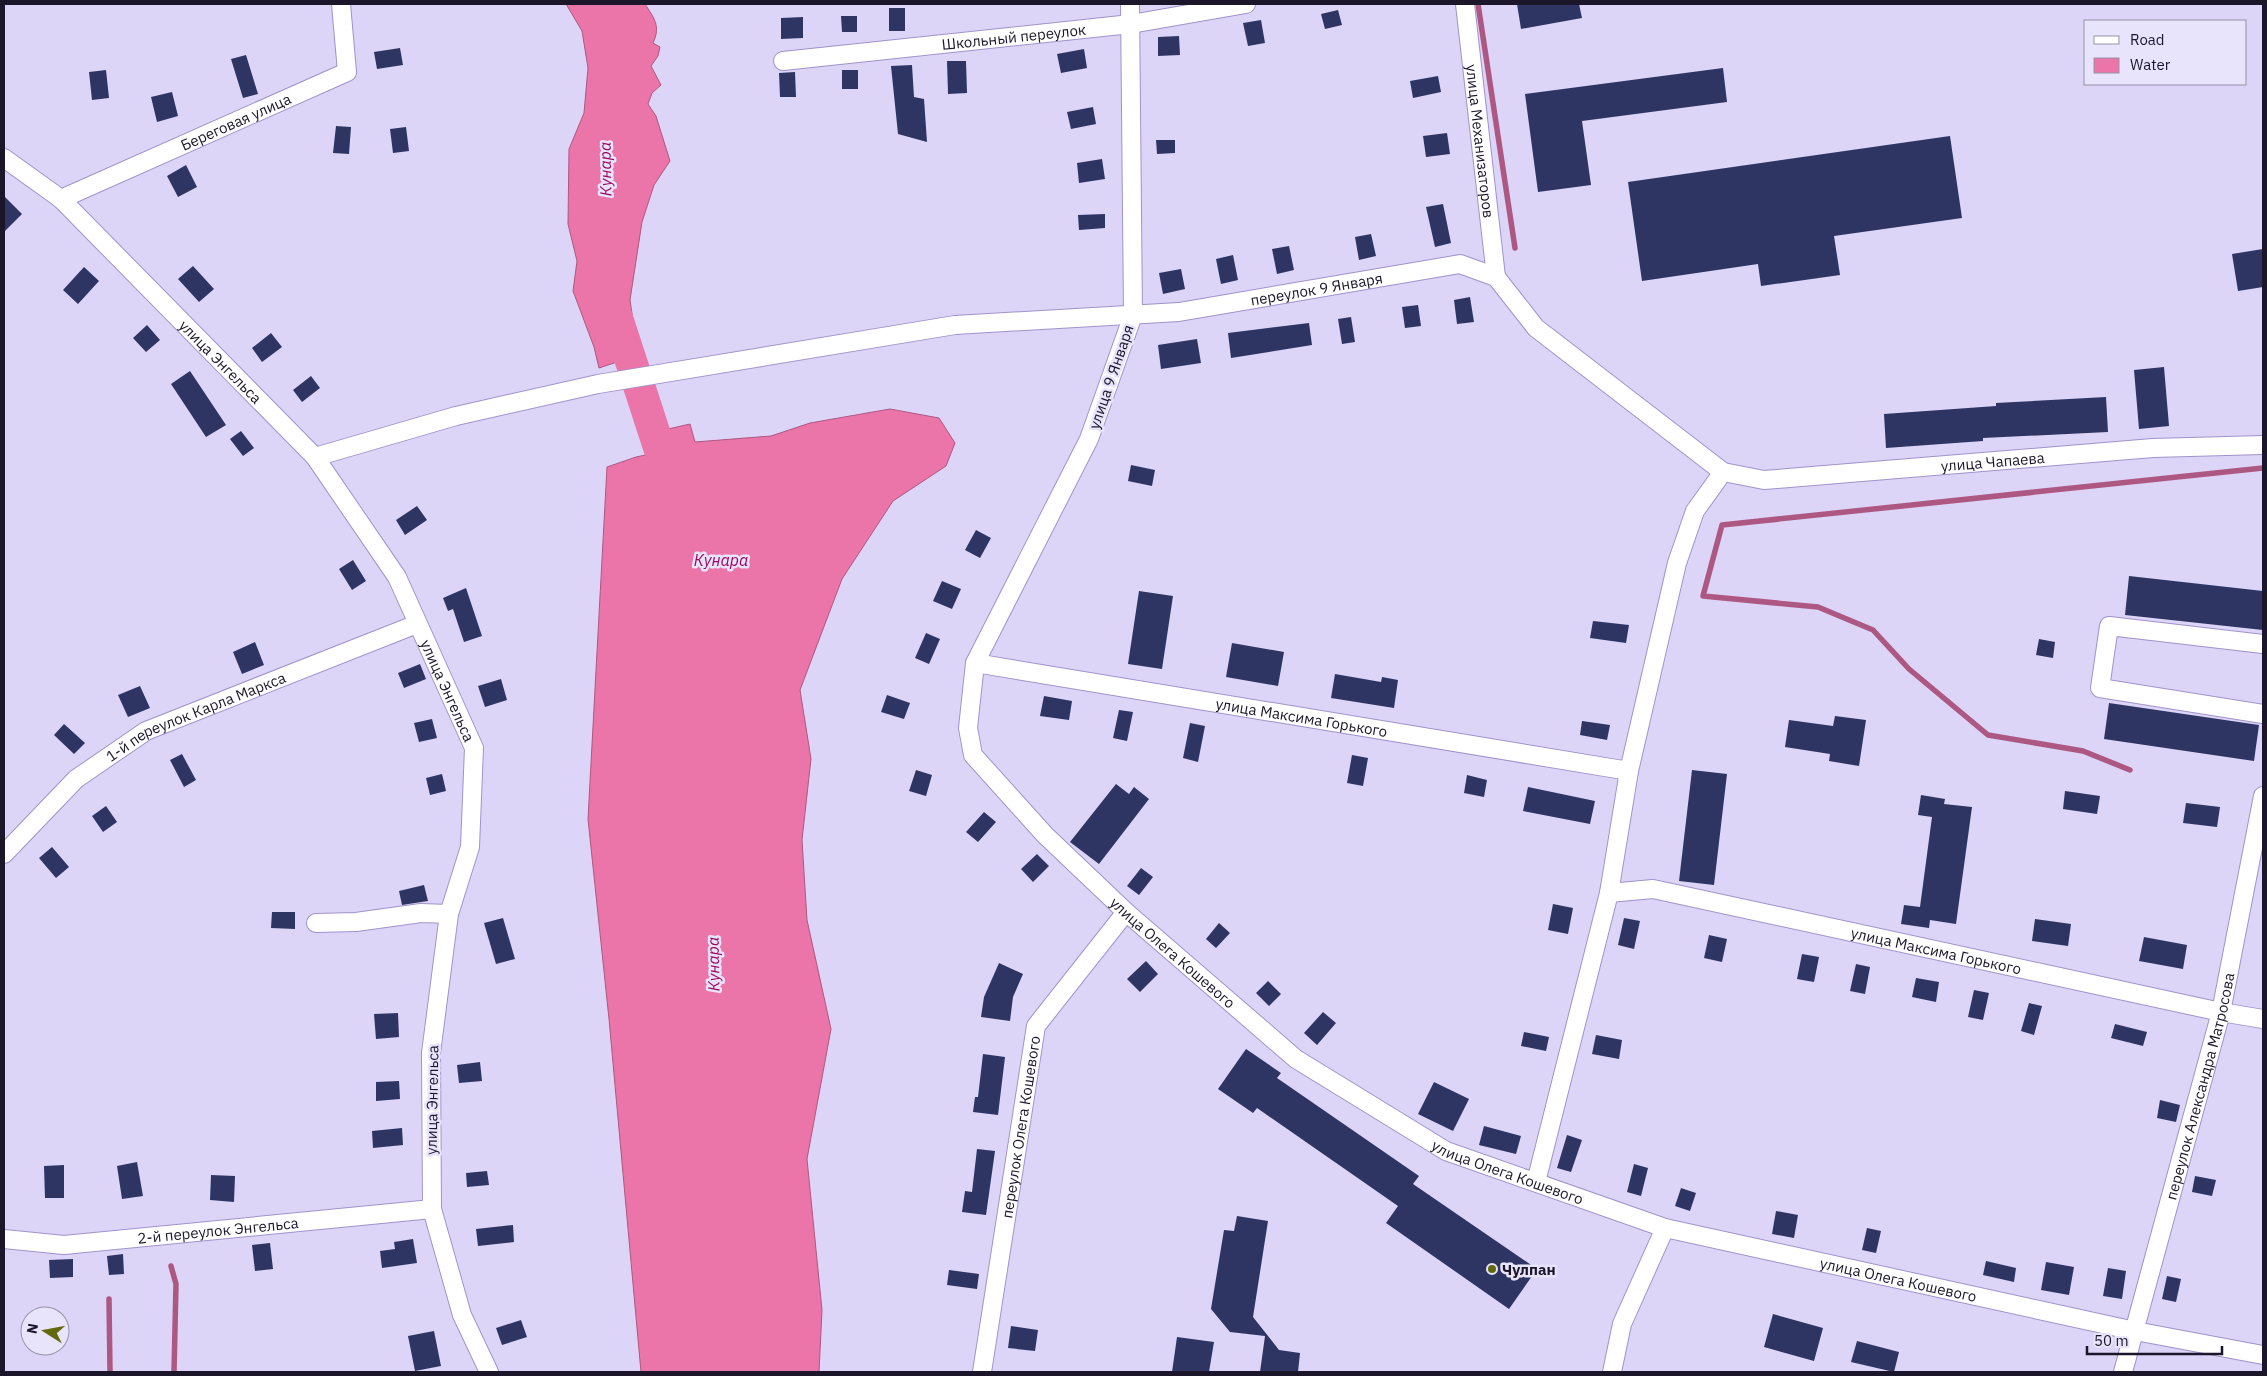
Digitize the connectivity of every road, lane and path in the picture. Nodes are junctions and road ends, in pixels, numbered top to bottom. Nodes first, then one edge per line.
1 (340, 4) edge
2 (1130, 4) edge
3 (1246, 4) edge
4 (1465, 4) edge
5 (1131, 24) junction
6 (783, 61) dead end
7 (4, 158) edge
8 (61, 199) junction
9 (1496, 277) junction
10 (1133, 314) junction
11 (2263, 444) edge
12 (315, 457) junction
13 (1723, 472) junction
14 (416, 624) junction
15 (2263, 644) edge
16 (975, 663) junction
17 (2263, 714) edge
18 (1629, 772) junction
19 (2263, 796) edge
20 (4, 854) edge
21 (1609, 893) junction
22 (1126, 912) junction
23 (449, 914) junction
24 (316, 923) dead end
25 (2221, 1012) junction
26 (2263, 1019) edge
27 (1536, 1182) junction
28 (432, 1208) junction
29 (1666, 1228) junction
30 (4, 1240) edge
31 (2135, 1332) junction
32 (2263, 1355) edge
33 (489, 1372) edge
34 (982, 1372) edge
35 (1612, 1372) edge
36 (2123, 1372) edge

1 - 8 street, Береговая улица
2 - 5 street, улица 9 Января
3 - 5 street, Школьный переулок
4 - 9 street, улица Механизаторов
5 - 6 street, Школьный переулок
5 - 10 street, улица 9 Января
7 - 8 street, улица Энгельса
8 - 12 street, улица Энгельса
9 - 10 street, переулок 9 Января
9 - 13 street
10 - 12 street, переулок 9 Января
10 - 16 street, улица 9 Января
11 - 13 street, улица Чапаева
12 - 14 street, улица Энгельса
13 - 18 street
14 - 20 street, 1-й переулок Карла Маркса
14 - 23 street, улица Энгельса
15 - 17 street
16 - 18 street, улица Максима Горького
16 - 22 street, улица Олега Кошевого
18 - 21 street
19 - 25 street, переулок Александра Матросова
21 - 25 street, улица Максима Горького
21 - 27 street
22 - 27 street, улица Олега Кошевого
22 - 34 street, переулок Олега Кошевого
23 - 24 street
23 - 28 street, улица Энгельса
25 - 26 street, улица Максима Горького
25 - 31 street, переулок Александра Матросова
27 - 29 street, улица Олега Кошевого
28 - 30 street, 2-й переулок Энгельса
28 - 33 street, улица Энгельса
29 - 31 street, улица Олега Кошевого
29 - 35 street
31 - 32 street, улица Олега Кошевого
31 - 36 street, переулок Александра Матросова

